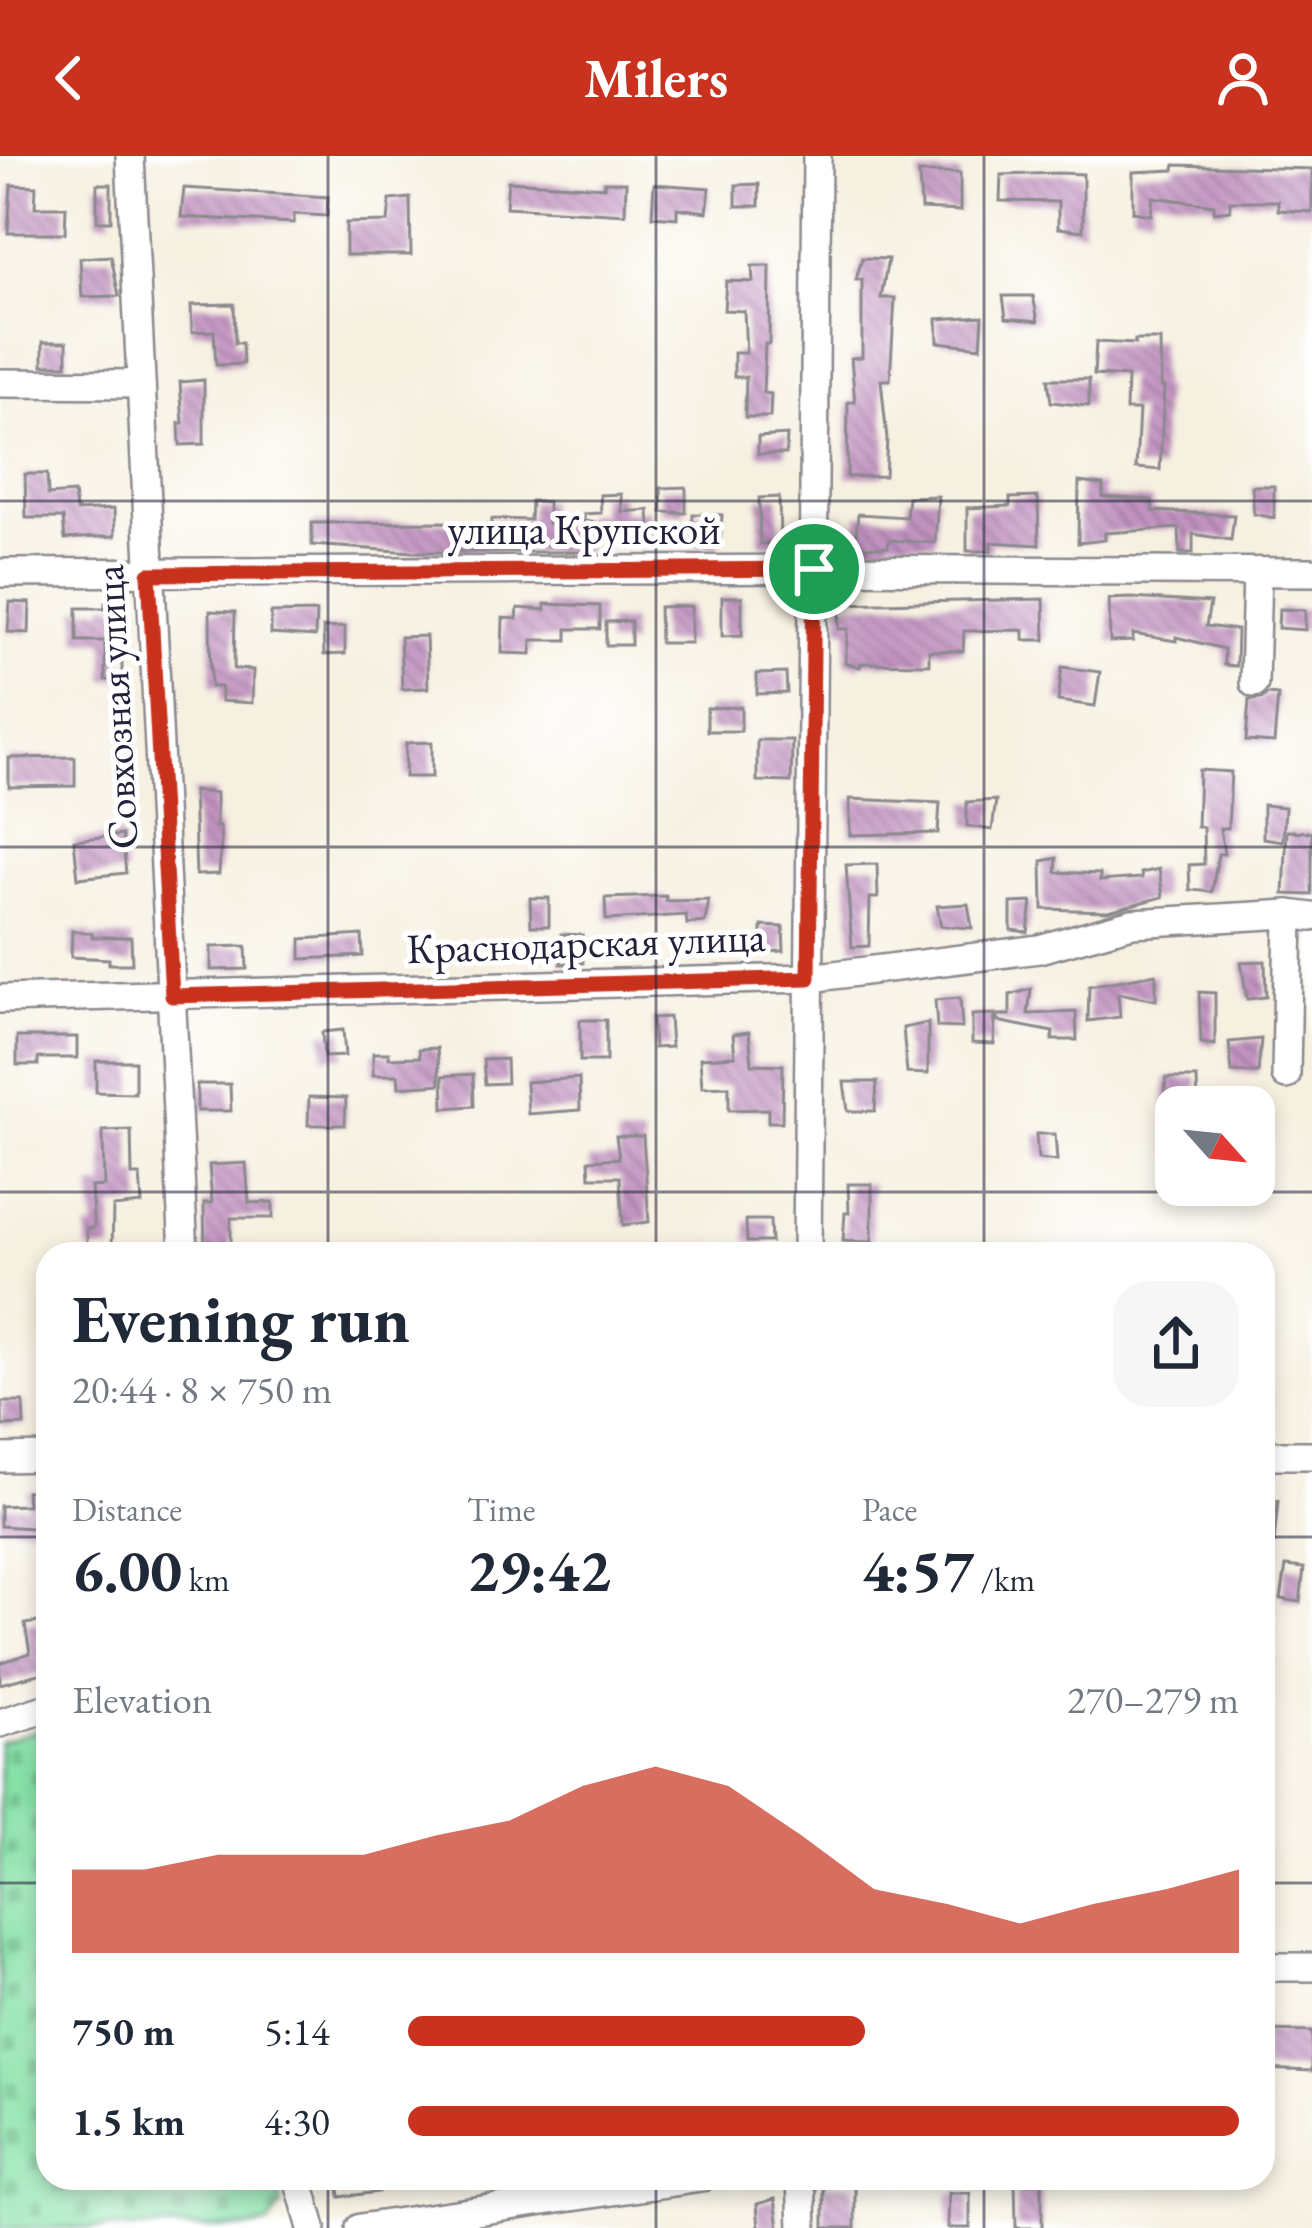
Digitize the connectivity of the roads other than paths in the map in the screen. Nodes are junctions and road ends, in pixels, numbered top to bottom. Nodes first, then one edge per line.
1 (130, 156) edge
2 (818, 156) edge
3 (0, 383) edge
4 (141, 384) junction
5 (814, 569) junction
6 (1258, 572) junction
7 (1312, 572) edge
8 (0, 573) edge
9 (149, 574) junction
10 (1254, 683) dead end
11 (1300, 915) edge
12 (809, 978) junction
13 (172, 996) junction
14 (0, 999) edge
15 (1286, 1076) dead end
16 (183, 1242) edge
17 (807, 1242) edge
18 (1275, 1455) edge
19 (1312, 1455) edge
20 (36, 1457) edge
21 (0, 1458) edge
22 (36, 1712) edge
23 (0, 1724) edge
24 (1275, 1966) edge
25 (1312, 1967) edge
26 (301, 2190) edge
27 (654, 2190) edge
28 (801, 2190) edge
29 (561, 2214) edge
30 (312, 2228) edge
31 (360, 2228) edge
32 (803, 2228) edge

1 - 4 street, Совхозная улица
2 - 5 street
3 - 4 street
4 - 9 street, Совхозная улица
5 - 6 street, улица Крупской
5 - 9 street, улица Крупской
5 - 12 street
6 - 7 street, улица Крупской
6 - 10 street
8 - 9 street, улица Крупской
9 - 13 street, Совхозная улица
11 - 12 street, Краснодарская улица
11 - 15 street
12 - 13 street, Краснодарская улица
12 - 17 street
13 - 14 street, Краснодарская улица
13 - 16 street, Совхозная улица
18 - 19 street
20 - 21 street
22 - 23 street
24 - 25 street
26 - 30 street
27 - 29 street
28 - 32 street
29 - 31 street

